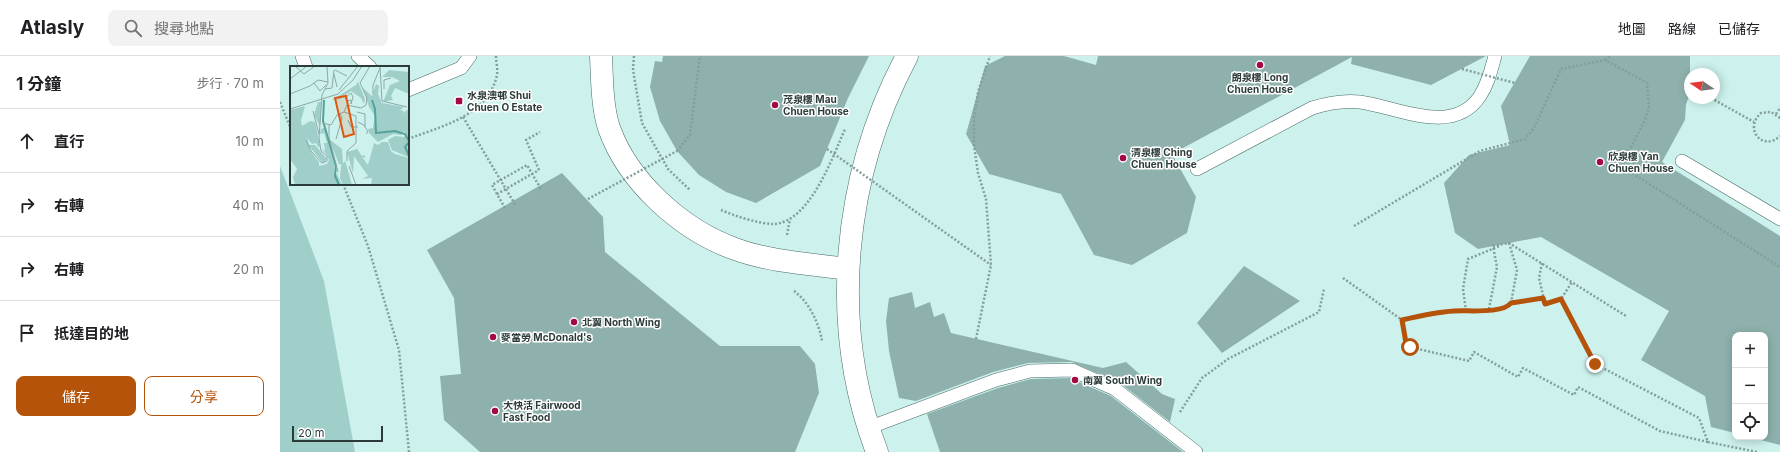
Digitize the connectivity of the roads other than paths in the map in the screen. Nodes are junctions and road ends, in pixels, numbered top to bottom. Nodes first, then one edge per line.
1 (302, 56) edge
2 (358, 56) edge
3 (470, 56) edge
4 (601, 56) edge
5 (907, 56) edge
6 (1495, 56) edge
7 (306, 66) edge
8 (369, 66) edge
9 (443, 76) junction
10 (409, 79) edge
11 (409, 90) edge
12 (1682, 161) dead end
13 (1197, 169) dead end
14 (1780, 219) edge
15 (848, 269) junction
16 (868, 428) junction
17 (877, 452) edge
18 (1196, 452) edge

1 - 7 lane
2 - 8 lane
3 - 9 lane
4 - 15 street
5 - 15 street
6 - 13 lane
9 - 10 lane
9 - 11 lane
12 - 14 lane
15 - 16 street
16 - 17 street
16 - 18 lane

